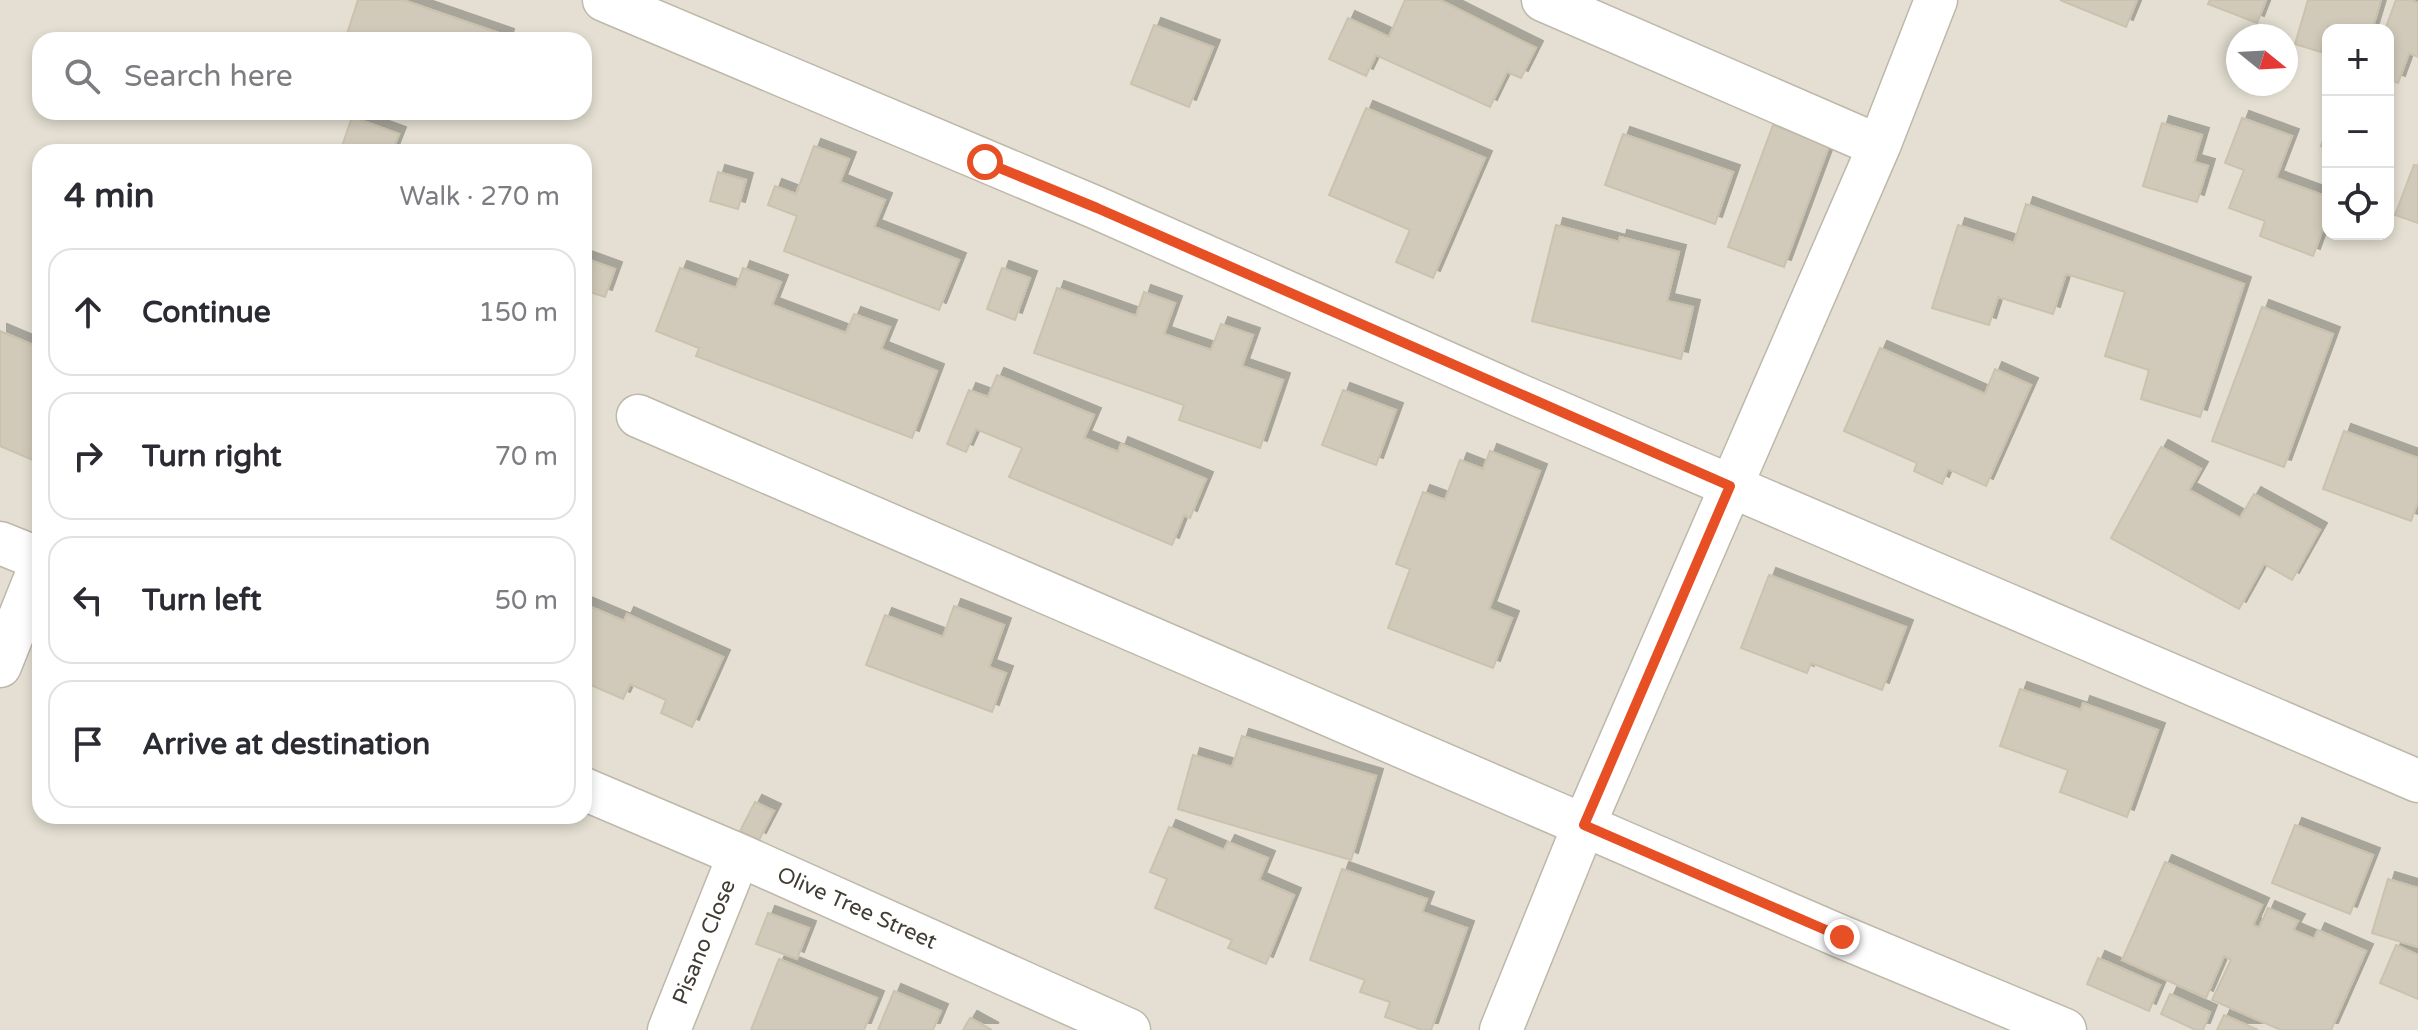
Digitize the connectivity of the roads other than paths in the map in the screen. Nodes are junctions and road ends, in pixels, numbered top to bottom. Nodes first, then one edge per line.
1 (604, 0) edge
2 (1543, 0) edge
3 (1936, 0) edge
4 (1879, 146) junction
5 (638, 416) dead end
6 (1730, 486) junction
7 (0, 543) edge
8 (32, 556) edge
9 (32, 586) edge
10 (0, 666) edge
11 (2418, 781) edge
12 (592, 792) edge
13 (1584, 825) junction
14 (739, 855) junction
15 (1108, 1026) edge
16 (669, 1030) edge
17 (1501, 1030) edge
18 (2065, 1030) edge

1 - 6 street
2 - 4 street
3 - 4 street
4 - 6 street
5 - 13 street
6 - 11 street
6 - 13 street
7 - 8 street
9 - 10 street
12 - 14 street, Olive Tree Street
13 - 17 street
13 - 18 street
14 - 15 street, Olive Tree Street
14 - 16 street, Pisano Close

